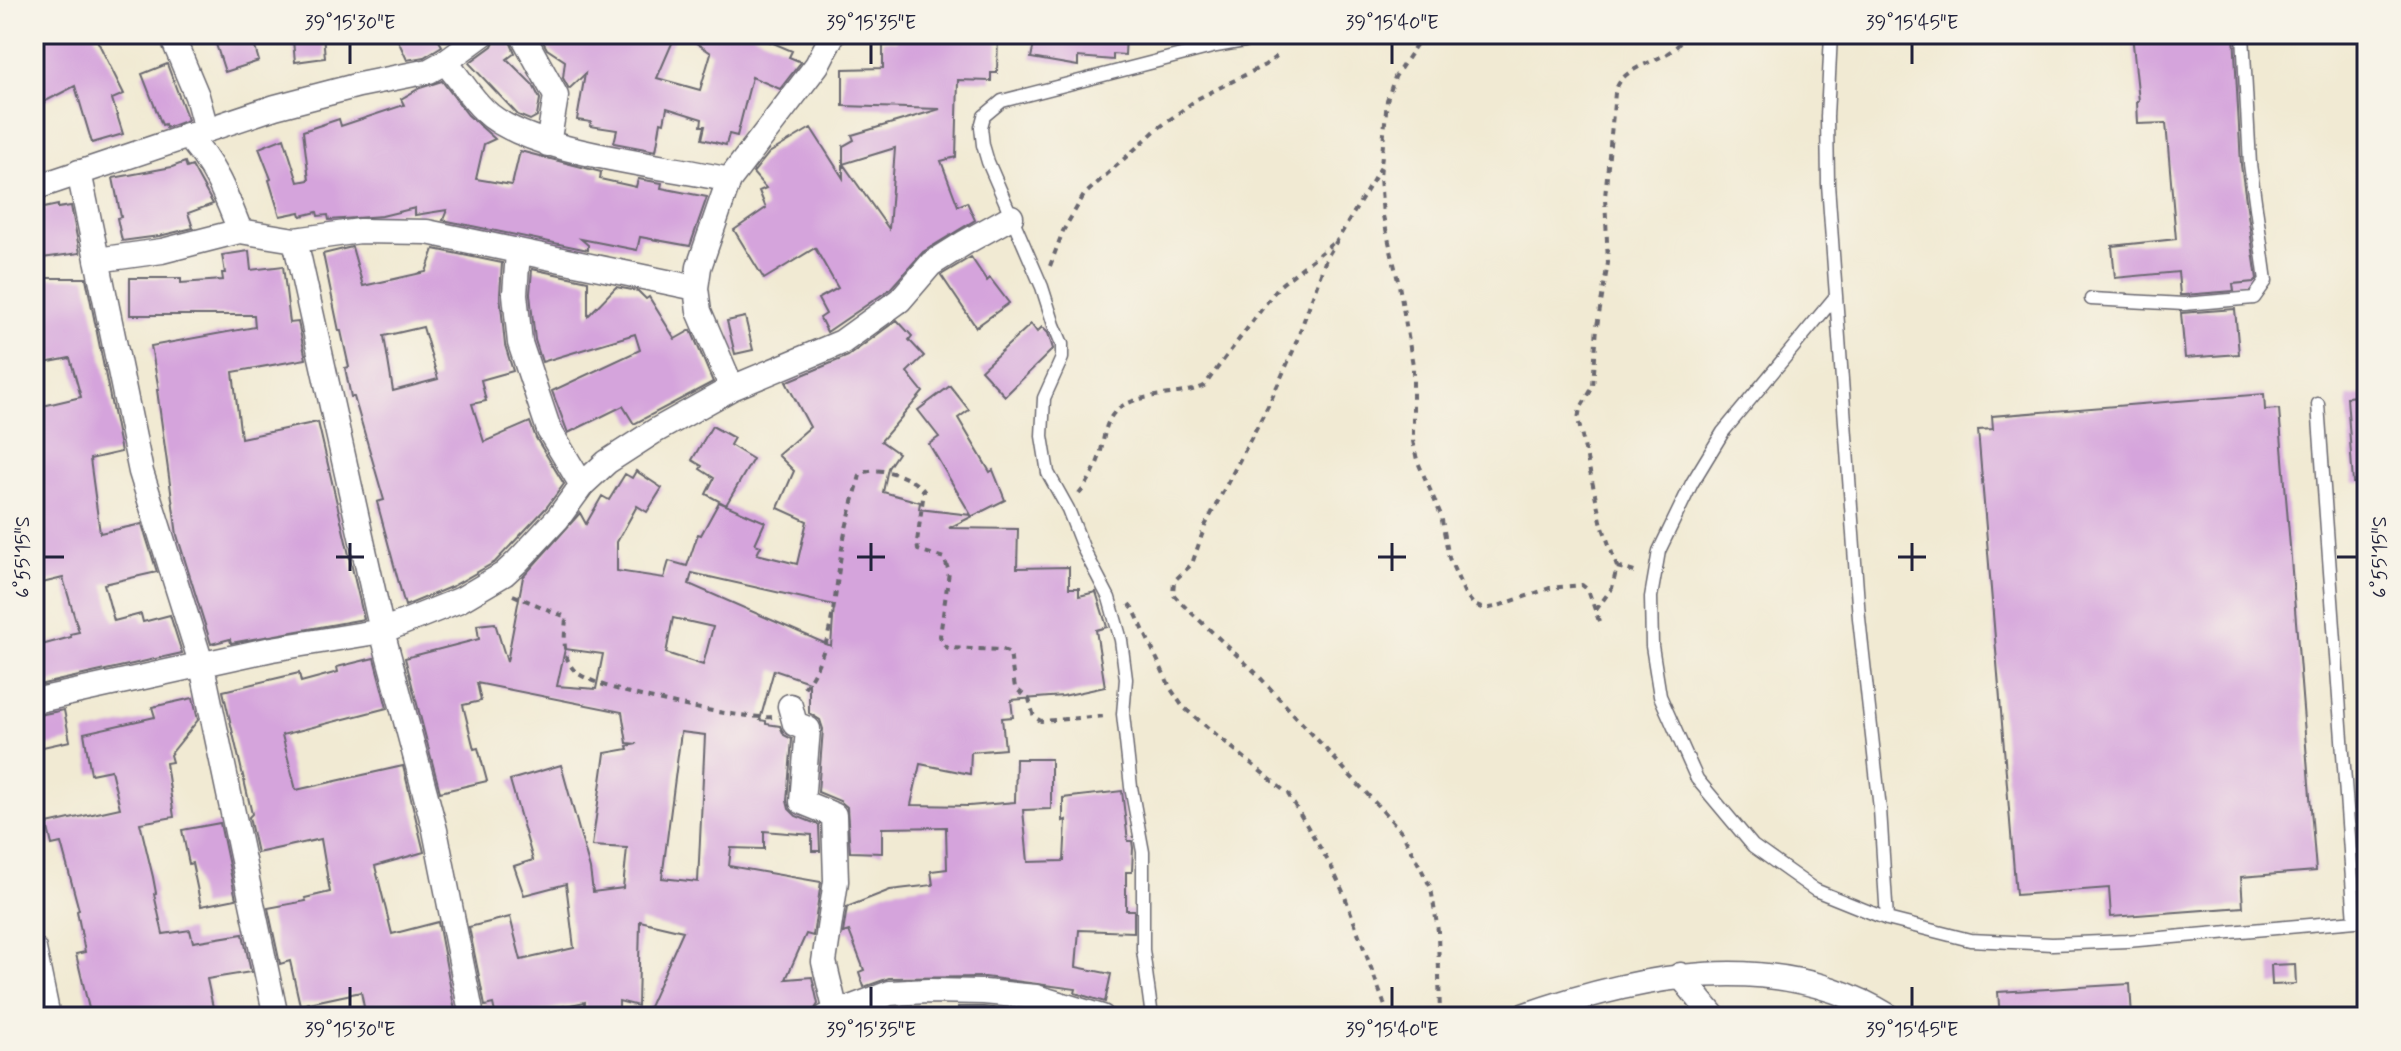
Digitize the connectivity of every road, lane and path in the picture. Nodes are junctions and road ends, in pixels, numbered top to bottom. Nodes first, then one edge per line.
1 (171, 34) edge
2 (483, 34) edge
3 (522, 34) edge
4 (833, 34) edge
5 (1284, 34) edge
6 (1310, 34) edge
7 (1423, 34) edge
8 (1685, 34) edge
9 (1831, 34) edge
10 (2243, 34) edge
11 (445, 62) junction
12 (196, 132) junction
13 (548, 144) junction
14 (1381, 167) junction
15 (79, 172) junction
16 (729, 180) junction
17 (34, 188) edge
18 (1011, 217) junction
19 (240, 231) junction
20 (295, 240) junction
21 (1335, 242) junction
22 (518, 252) junction
23 (97, 260) junction
24 (1042, 287) junction
25 (696, 288) junction
26 (1836, 296) junction
27 (2091, 299) dead end
28 (732, 388) junction
29 (2318, 404) dead end
30 (582, 485) junction
31 (1068, 509) junction
32 (485, 583) junction
33 (1124, 598) dead end
34 (1596, 612) junction
35 (1600, 624) dead end
36 (382, 631) junction
37 (202, 666) junction
38 (34, 701) edge
39 (790, 706) junction
40 (1123, 714) junction
41 (1887, 919) junction
42 (2361, 921) edge
43 (34, 949) edge
44 (1680, 975) junction
45 (831, 1015) edge
46 (48, 1017) edge
47 (276, 1017) edge
48 (472, 1017) edge
49 (1102, 1017) edge
50 (1152, 1017) edge
51 (1389, 1017) edge
52 (1440, 1017) edge
53 (1520, 1017) edge
54 (1714, 1017) edge
55 (1890, 1017) edge

1 - 12 street
2 - 11 street
3 - 13 street
4 - 16 street
5 - 18 lane
6 - 24 path
7 - 14 path
8 - 34 path
9 - 26 lane
10 - 27 lane
11 - 12 street
11 - 13 street
12 - 15 street
12 - 19 street
13 - 16 street
14 - 21 path
14 - 34 path
15 - 17 street
15 - 23 street
16 - 25 street
18 - 24 lane
18 - 28 street
19 - 20 street
19 - 23 street
20 - 22 street
20 - 36 street
21 - 31 path
21 - 52 path
22 - 25 street
22 - 30 street
23 - 37 street
24 - 31 lane
25 - 28 street
26 - 41 lane
26 - 41 lane
28 - 30 street
29 - 42 lane
30 - 32 street
31 - 40 lane
32 - 36 street
32 - 39 path
33 - 51 path
34 - 35 path
36 - 37 street
36 - 48 street
37 - 38 street
37 - 47 street
39 - 40 path
39 - 45 street
40 - 50 lane
41 - 42 lane
43 - 46 street
44 - 53 street
44 - 54 street
44 - 55 street
45 - 49 street

